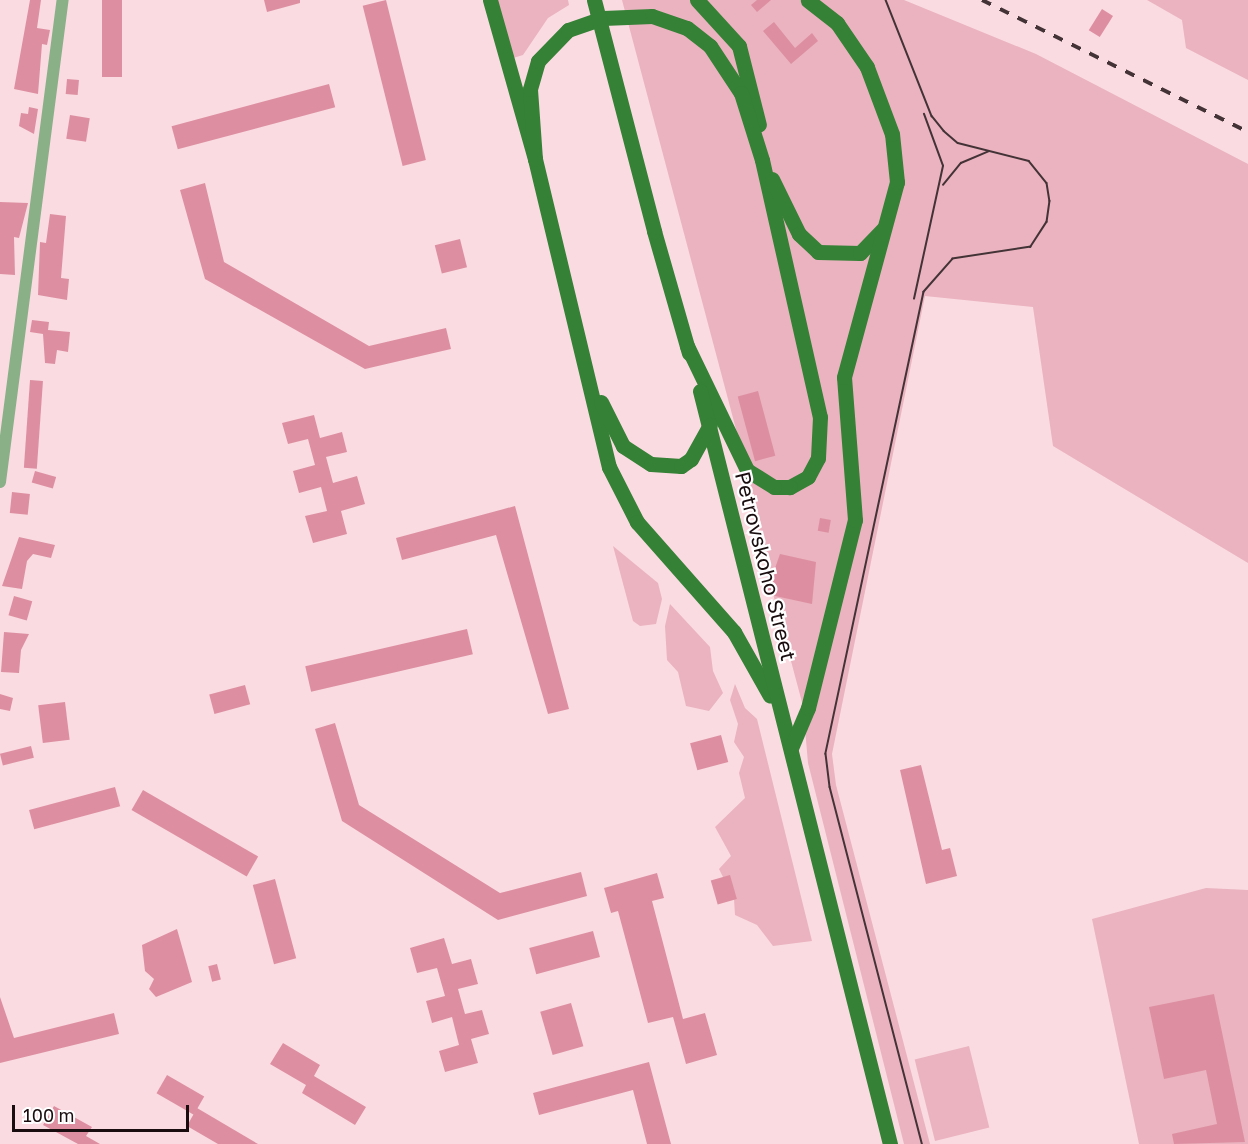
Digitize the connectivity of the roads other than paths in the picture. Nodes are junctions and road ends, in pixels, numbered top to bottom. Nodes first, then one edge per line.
1 (63, 0) edge
2 (490, 0) edge
3 (594, 0) edge
4 (697, 0) edge
5 (808, 0) edge
6 (535, 159) junction
7 (762, 160) junction
8 (890, 220) junction
9 (687, 346) junction
10 (584, 358) junction
11 (710, 425) junction
12 (0, 482) edge
13 (791, 748) junction
14 (890, 1144) edge

1 - 12 street
2 - 6 main road
3 - 9 main road, Petrovskoho Street, bridge
4 - 7 main road
5 - 8 main road
6 - 7 main road
6 - 10 main road
7 - 8 main road
7 - 9 main road
8 - 13 main road
9 - 11 main road, Petrovskoho Street
10 - 11 main road
10 - 13 main road
11 - 13 main road, Petrovskoho Street
13 - 14 main road, Petrovskoho Street

